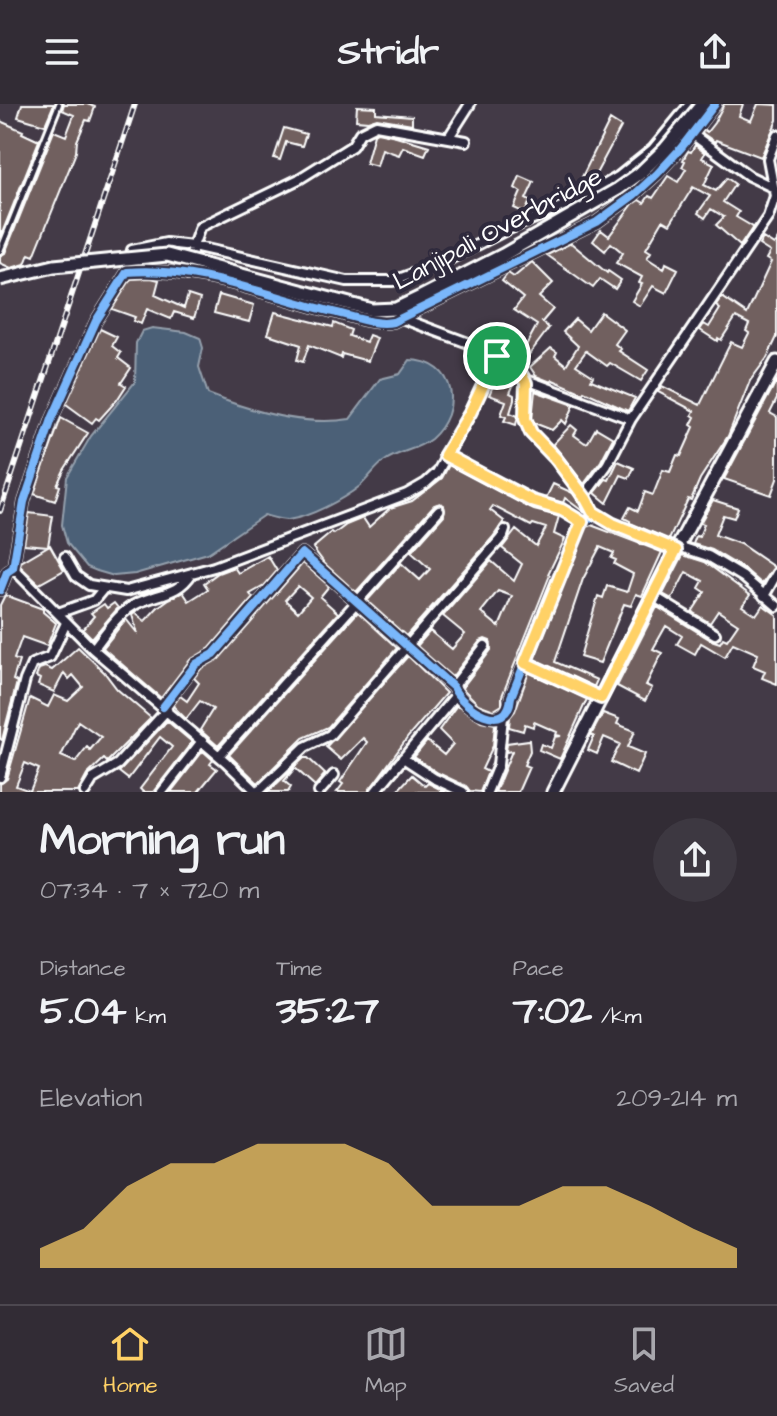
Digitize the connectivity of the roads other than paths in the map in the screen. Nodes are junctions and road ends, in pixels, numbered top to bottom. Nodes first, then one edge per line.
1 (59, 104) edge
2 (470, 104) edge
3 (690, 104) edge
4 (702, 104) edge
5 (715, 104) edge
6 (692, 134) junction
7 (777, 135) edge
8 (449, 137) junction
9 (466, 141) dead end
10 (774, 188) junction
11 (193, 246) junction
12 (0, 251) edge
13 (127, 272) junction
14 (187, 275) junction
15 (0, 279) edge
16 (404, 319) junction
17 (497, 356) junction
18 (777, 362) edge
19 (523, 379) junction
20 (631, 419) junction
21 (445, 455) junction
22 (584, 496) junction
23 (439, 510) dead end
24 (597, 515) junction
25 (582, 522) junction
26 (505, 530) dead end
27 (677, 548) junction
28 (65, 557) dead end
29 (13, 568) junction
30 (192, 573) junction
31 (777, 573) edge
32 (104, 588) junction
33 (0, 590) edge
34 (653, 596) junction
35 (764, 596) junction
36 (358, 601) junction
37 (777, 606) edge
38 (58, 613) junction
39 (66, 623) junction
40 (715, 634) dead end
41 (408, 646) junction
42 (485, 646) dead end
43 (93, 649) junction
44 (525, 663) junction
45 (455, 691) junction
46 (601, 698) junction
47 (165, 709) junction
48 (503, 717) junction
49 (202, 741) junction
50 (219, 756) junction
51 (403, 758) junction
52 (334, 775) dead end
53 (0, 777) edge
54 (85, 792) edge
55 (162, 792) edge
56 (258, 792) edge
57 (319, 792) edge
58 (375, 792) edge
59 (463, 792) edge
60 (487, 792) edge
61 (553, 792) edge

1 - 12 lane
2 - 8 street
3 - 11 street
4 - 15 main road, Lanjipali Overbridge, bridge
5 - 6 street
6 - 10 street
6 - 16 street
7 - 10 street
8 - 9 street
8 - 11 street
10 - 20 street
11 - 13 street
11 - 14 street
13 - 14 street
13 - 29 street
14 - 16 street
16 - 17 street
17 - 19 street
17 - 21 street
18 - 27 main road
19 - 20 street
19 - 22 street
20 - 22 street
21 - 25 street
21 - 30 street
22 - 24 street
23 - 36 street
24 - 25 street
24 - 27 street
25 - 44 street
26 - 41 street
27 - 34 main road
27 - 35 street
28 - 32 street
29 - 33 street
29 - 38 street
30 - 32 street
30 - 43 street
31 - 35 street
32 - 38 street
34 - 40 street
34 - 46 main road
35 - 37 street
36 - 41 street
36 - 47 street
36 - 50 street
38 - 39 street
39 - 43 street
39 - 53 street
41 - 45 street
41 - 56 street
42 - 45 street
43 - 47 street
44 - 46 street
44 - 48 street
45 - 48 street
45 - 51 street
46 - 61 main road
47 - 49 street
47 - 54 street
48 - 60 street
49 - 50 street
49 - 55 street
50 - 56 street
51 - 58 street
51 - 59 street
52 - 57 street

